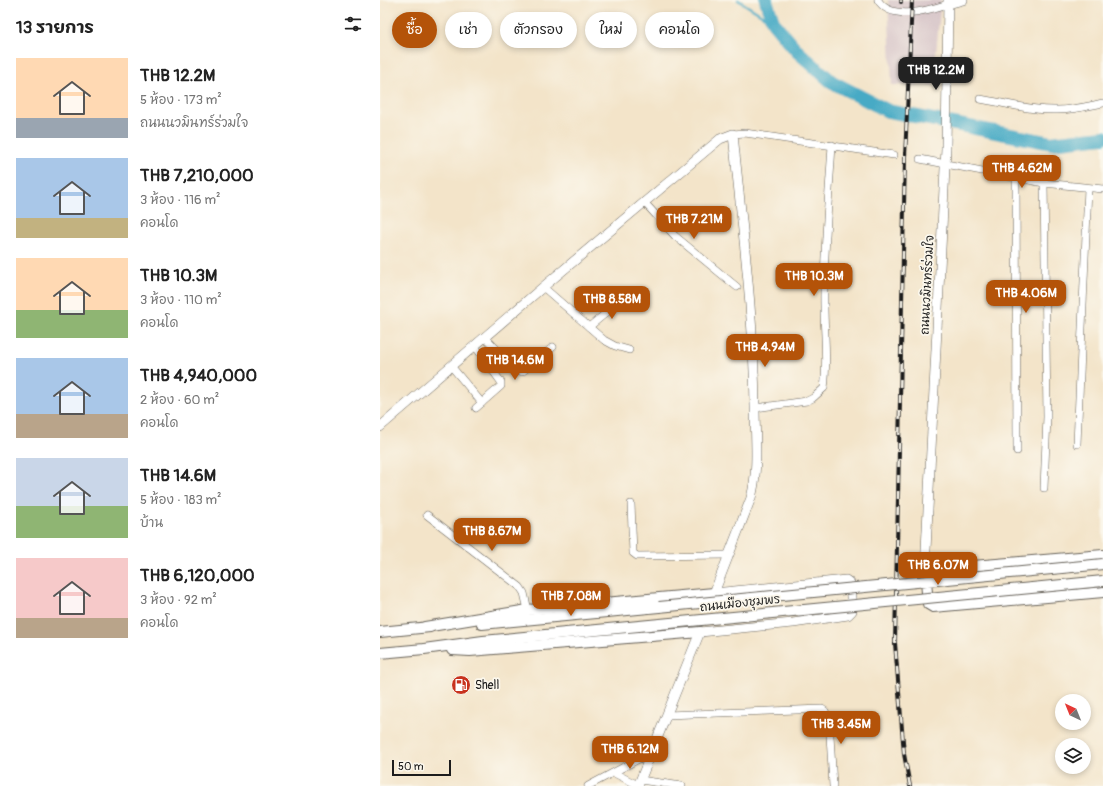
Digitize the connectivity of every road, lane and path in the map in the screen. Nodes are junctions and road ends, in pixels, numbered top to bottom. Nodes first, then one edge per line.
1 (878, 0) edge
2 (963, 0) edge
3 (948, 2) edge
4 (980, 99) dead end
5 (1103, 103) edge
6 (733, 134) junction
7 (832, 145) junction
8 (894, 155) dead end
9 (920, 159) dead end
10 (945, 164) junction
11 (1016, 178) junction
12 (1044, 183) junction
13 (1088, 188) junction
14 (1103, 189) edge
15 (644, 202) junction
16 (543, 287) junction
17 (737, 287) dead end
18 (623, 299) dead end
19 (589, 327) junction
20 (485, 337) junction
21 (475, 346) junction
22 (552, 347) dead end
23 (629, 350) dead end
24 (451, 366) junction
25 (755, 408) junction
26 (380, 427) edge
27 (1077, 444) dead end
28 (1017, 451) dead end
29 (1044, 488) dead end
30 (631, 504) dead end
31 (427, 515) dead end
32 (728, 555) junction
33 (1103, 555) edge
34 (1103, 564) edge
35 (925, 570) junction
36 (1103, 580) edge
37 (1103, 592) edge
38 (714, 593) junction
39 (528, 610) junction
40 (425, 627) junction
41 (380, 632) edge
42 (700, 632) junction
43 (424, 649) junction
44 (380, 653) edge
45 (667, 715) junction
46 (652, 752) junction
47 (614, 773) junction
48 (639, 784) edge
49 (588, 786) edge
50 (682, 786) edge
51 (833, 786) edge

1 - 3 street
2 - 3 street
3 - 10 street, ถนนนวมินทร์ร่วมใจ
4 - 5 street
6 - 7 street
6 - 15 street
6 - 25 street
7 - 8 street
7 - 25 street
9 - 10 street
10 - 11 street
10 - 35 street, ถนนนวมินทร์ร่วมใจ
11 - 12 street
11 - 28 street
12 - 13 street
12 - 29 street
13 - 14 street
13 - 27 street
15 - 16 street
15 - 17 street
16 - 19 street
16 - 20 street
18 - 19 street
19 - 23 street
20 - 21 street
20 - 22 street
21 - 24 street
21 - 24 street
24 - 26 street
25 - 32 street
30 - 32 street
31 - 39 street
32 - 38 street
33 - 35 main road
34 - 40 main road, ถนนเมืองชุมพร, bridge
35 - 37 main road
36 - 43 main road, ถนนเมืองชุมพร, bridge
38 - 39 main road
38 - 42 street
39 - 40 main road
40 - 41 main road, ถนนเมืองชุมพร
42 - 43 main road
42 - 45 street
43 - 44 main road, ถนนเมืองชุมพร
45 - 46 street
45 - 51 street
46 - 47 street
46 - 48 street
47 - 48 street
47 - 49 street
48 - 50 street

